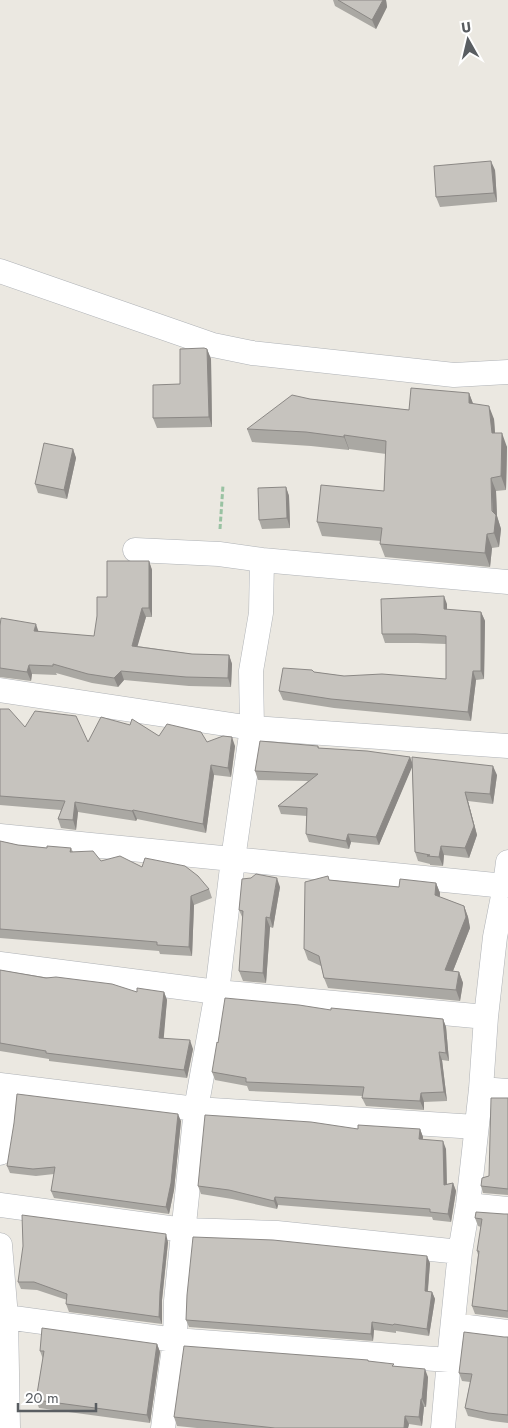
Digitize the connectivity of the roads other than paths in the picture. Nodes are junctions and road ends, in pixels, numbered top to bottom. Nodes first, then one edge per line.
1 (0, 271) edge
2 (508, 372) edge
3 (135, 550) dead end
4 (262, 560) junction
5 (508, 582) edge
6 (0, 690) edge
7 (252, 728) junction
8 (508, 746) edge
9 (0, 836) edge
10 (233, 859) junction
11 (508, 862) edge
12 (505, 886) junction
13 (0, 964) edge
14 (216, 992) junction
15 (486, 1017) junction
16 (3, 1085) edge
17 (481, 1089) junction
18 (508, 1091) edge
19 (196, 1109) junction
20 (476, 1127) junction
21 (0, 1154) edge
22 (0, 1205) edge
23 (468, 1205) junction
24 (508, 1209) edge
25 (184, 1230) junction
26 (0, 1245) edge
27 (460, 1252) junction
28 (6, 1317) junction
29 (453, 1325) junction
30 (508, 1332) edge
31 (175, 1340) junction
32 (448, 1360) junction
33 (8, 1428) edge
34 (163, 1428) edge
35 (443, 1428) edge

1 - 2 street
3 - 4 street
4 - 5 street
4 - 7 street
6 - 7 street
7 - 8 street
7 - 10 street
9 - 10 street
10 - 12 street
10 - 14 street
11 - 12 street
12 - 15 street
13 - 14 street
14 - 15 street
14 - 19 street
15 - 17 street
16 - 19 street
16 - 21 street
17 - 18 street
17 - 20 street
19 - 20 street
19 - 25 street
20 - 23 street
22 - 25 street
23 - 24 street
23 - 27 street
25 - 27 street
25 - 31 street
26 - 28 street
27 - 29 street
28 - 31 street
28 - 33 street
29 - 30 street
29 - 32 street
31 - 32 street
31 - 34 street
32 - 35 street

